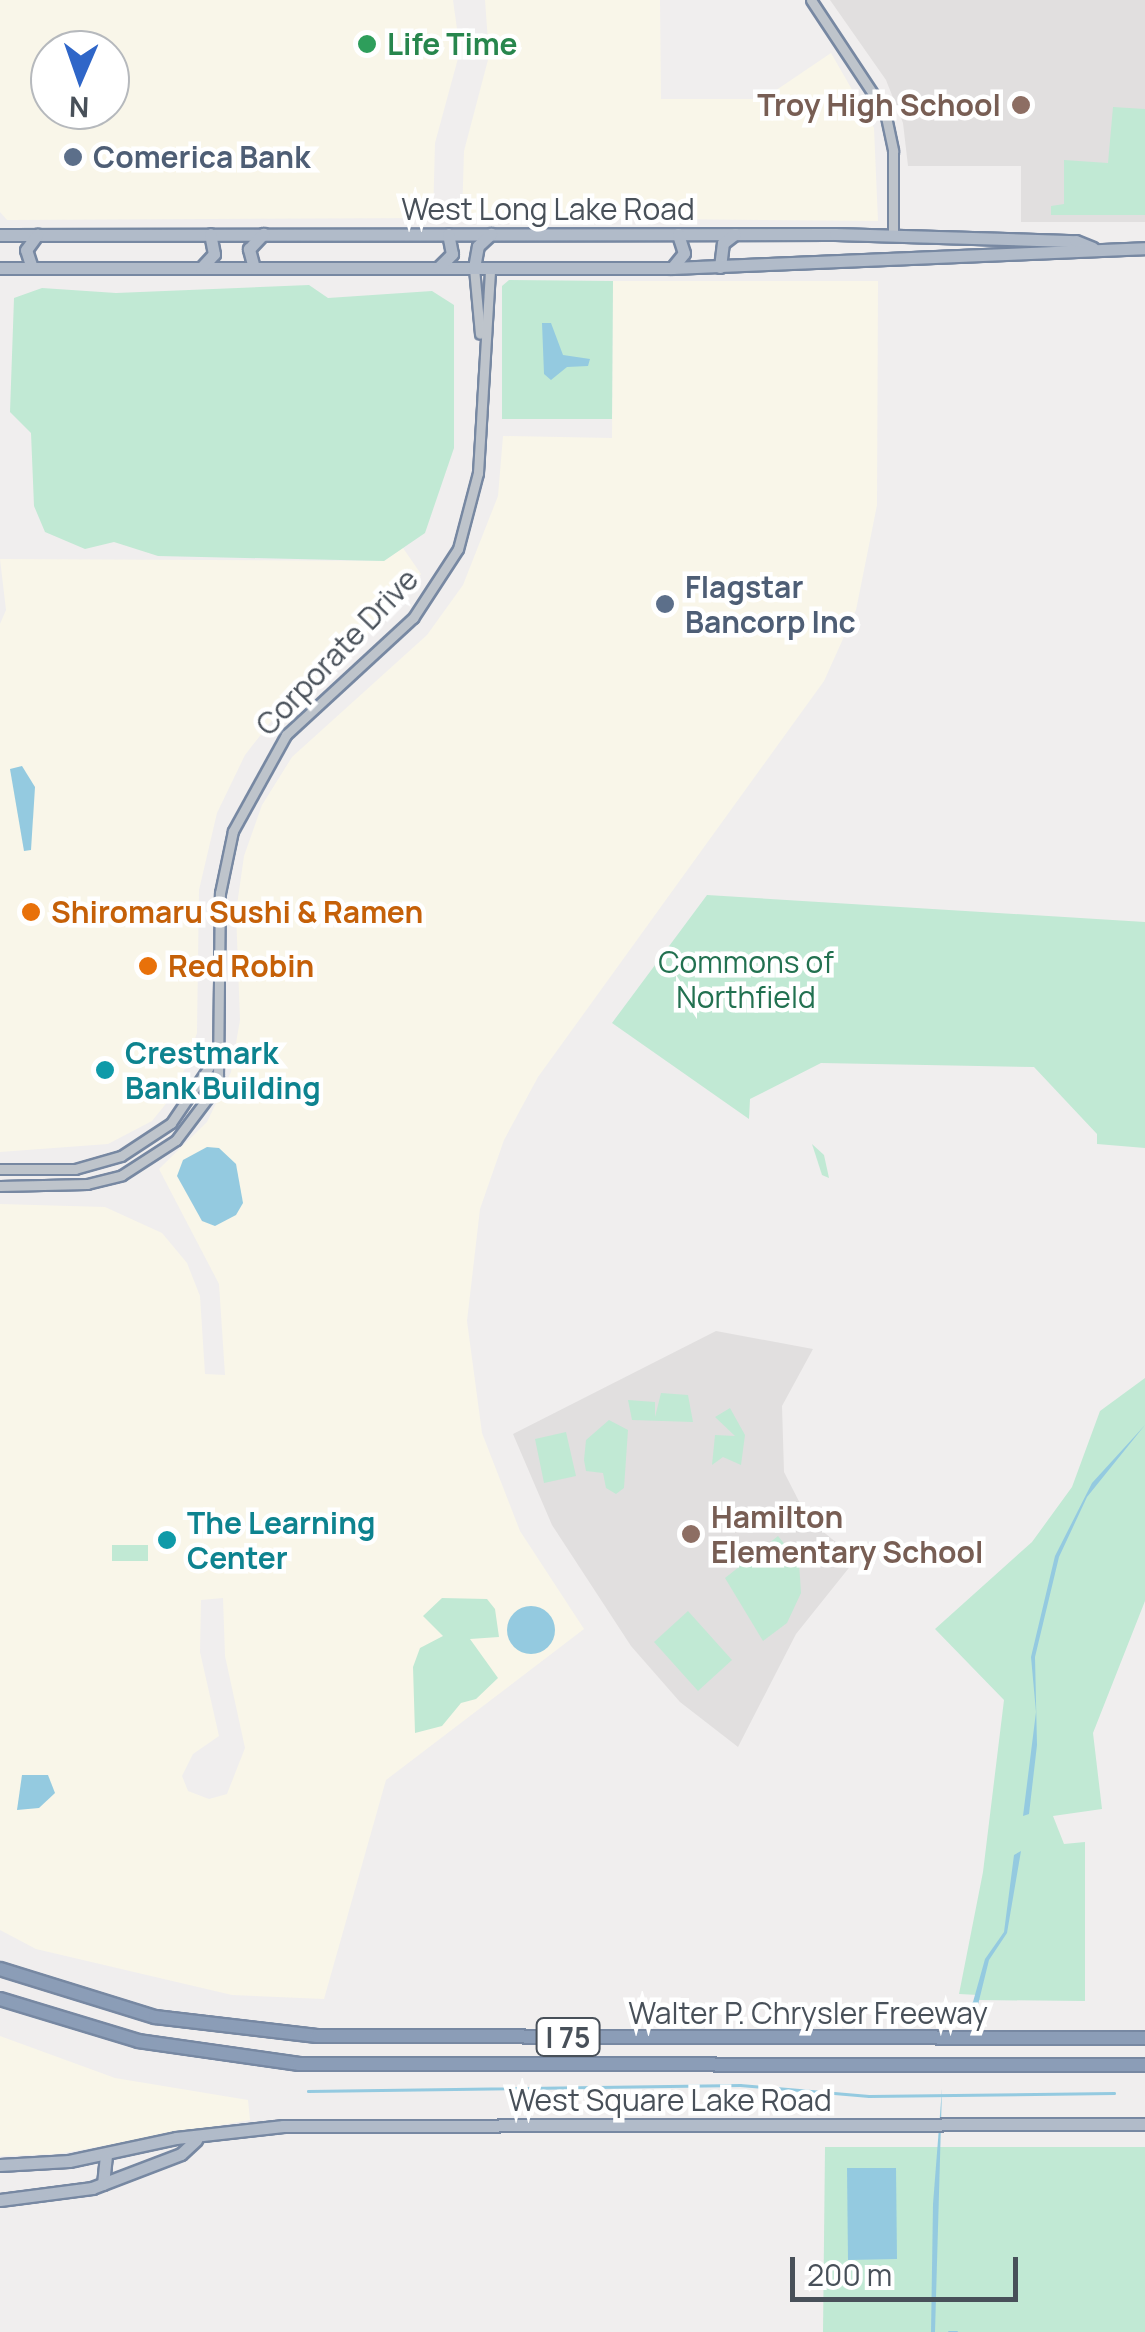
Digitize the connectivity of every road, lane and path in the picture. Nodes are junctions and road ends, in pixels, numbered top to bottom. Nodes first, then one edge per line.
1 (811, 0) edge
2 (210, 234) junction
3 (263, 234) junction
4 (448, 234) junction
5 (492, 234) junction
6 (678, 234) junction
7 (735, 234) junction
8 (0, 235) edge
9 (38, 235) junction
10 (893, 235) junction
11 (1011, 238) junction
12 (1094, 248) junction
13 (1145, 248) edge
14 (1006, 256) junction
15 (720, 267) junction
16 (0, 268) edge
17 (32, 268) junction
18 (201, 268) junction
19 (254, 268) junction
20 (438, 268) junction
21 (474, 268) junction
22 (490, 268) junction
23 (672, 268) junction
24 (481, 336) junction
25 (215, 1058) junction
26 (187, 1103) junction
27 (200, 1112) junction
28 (0, 1169) edge
29 (0, 1186) edge
30 (0, 1969) edge
31 (0, 1999) edge
32 (1145, 2038) edge
33 (1145, 2065) edge
34 (1145, 2124) edge
35 (196, 2140) junction
36 (106, 2154) junction
37 (0, 2165) edge
38 (103, 2184) junction
39 (0, 2200) edge

1 - 10 street
2 - 3 main road, West Long Lake Road
2 - 9 main road, West Long Lake Road
2 - 18 main road
3 - 4 main road, West Long Lake Road
3 - 19 main road
4 - 5 main road, West Long Lake Road
4 - 20 main road
5 - 6 main road, West Long Lake Road
5 - 21 main road
6 - 7 main road, West Long Lake Road
6 - 23 main road
7 - 10 main road, West Long Lake Road
7 - 15 main road
8 - 9 main road, West Long Lake Road
9 - 17 main road
10 - 11 main road, West Long Lake Road
11 - 12 main road, West Long Lake Road
11 - 14 main road
12 - 13 main road, West Long Lake Road
12 - 14 main road, West Long Lake Road
14 - 15 main road, West Long Lake Road
15 - 23 main road, West Long Lake Road
16 - 17 main road, West Long Lake Road
17 - 18 main road, West Long Lake Road
18 - 19 main road, West Long Lake Road
19 - 20 main road, West Long Lake Road
20 - 21 main road, West Long Lake Road
21 - 22 main road, West Long Lake Road
21 - 24 street, Corporate Drive
22 - 23 main road, West Long Lake Road
22 - 24 street, Corporate Drive
24 - 25 street, Corporate Drive
25 - 26 street
25 - 27 street, Corporate Drive
26 - 27 street
26 - 28 street
27 - 29 street, Corporate Drive
30 - 32 highway, Walter P. Chrysler Freeway / I 75
31 - 33 highway, Walter P. Chrysler Freeway / I 75
34 - 35 main road, West Square Lake Road
35 - 36 main road, West Square Lake Road
35 - 38 main road, West Square Lake Road
36 - 37 main road, West Square Lake Road
36 - 38 main road
38 - 39 main road, West Square Lake Road

